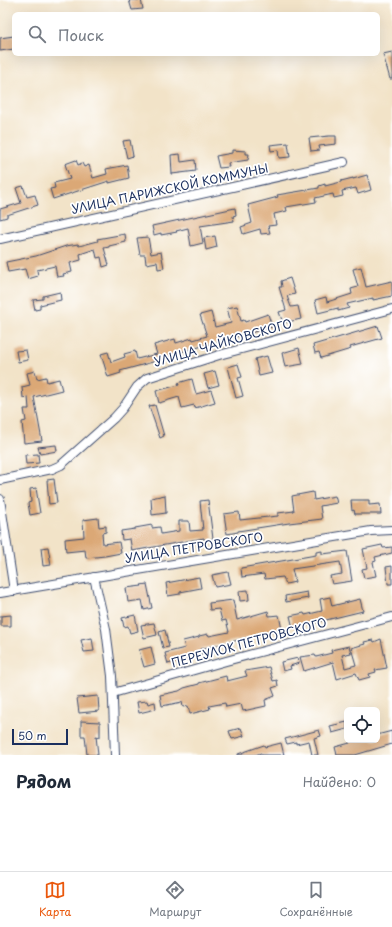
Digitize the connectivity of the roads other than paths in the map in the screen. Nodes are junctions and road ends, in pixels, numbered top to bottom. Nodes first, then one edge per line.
1 (344, 162) dead end
2 (0, 239) edge
3 (392, 309) edge
4 (0, 480) edge
5 (0, 499) edge
6 (392, 530) edge
7 (94, 577) junction
8 (14, 591) junction
9 (0, 593) edge
10 (392, 617) edge
11 (113, 693) junction
12 (115, 755) edge

1 - 2 street, УЛИЦА ПАРИЖСКОЙ КОММУНЫ
3 - 4 street, УЛИЦА ЧАЙКОВСКОГО
5 - 8 street
6 - 7 street, УЛИЦА ПЕТРОВСКОГО
7 - 8 street, УЛИЦА ПЕТРОВСКОГО
7 - 11 street
8 - 9 street, УЛИЦА ПЕТРОВСКОГО
10 - 11 street, ПЕРЕУЛОК ПЕТРОВСКОГО
11 - 12 street

